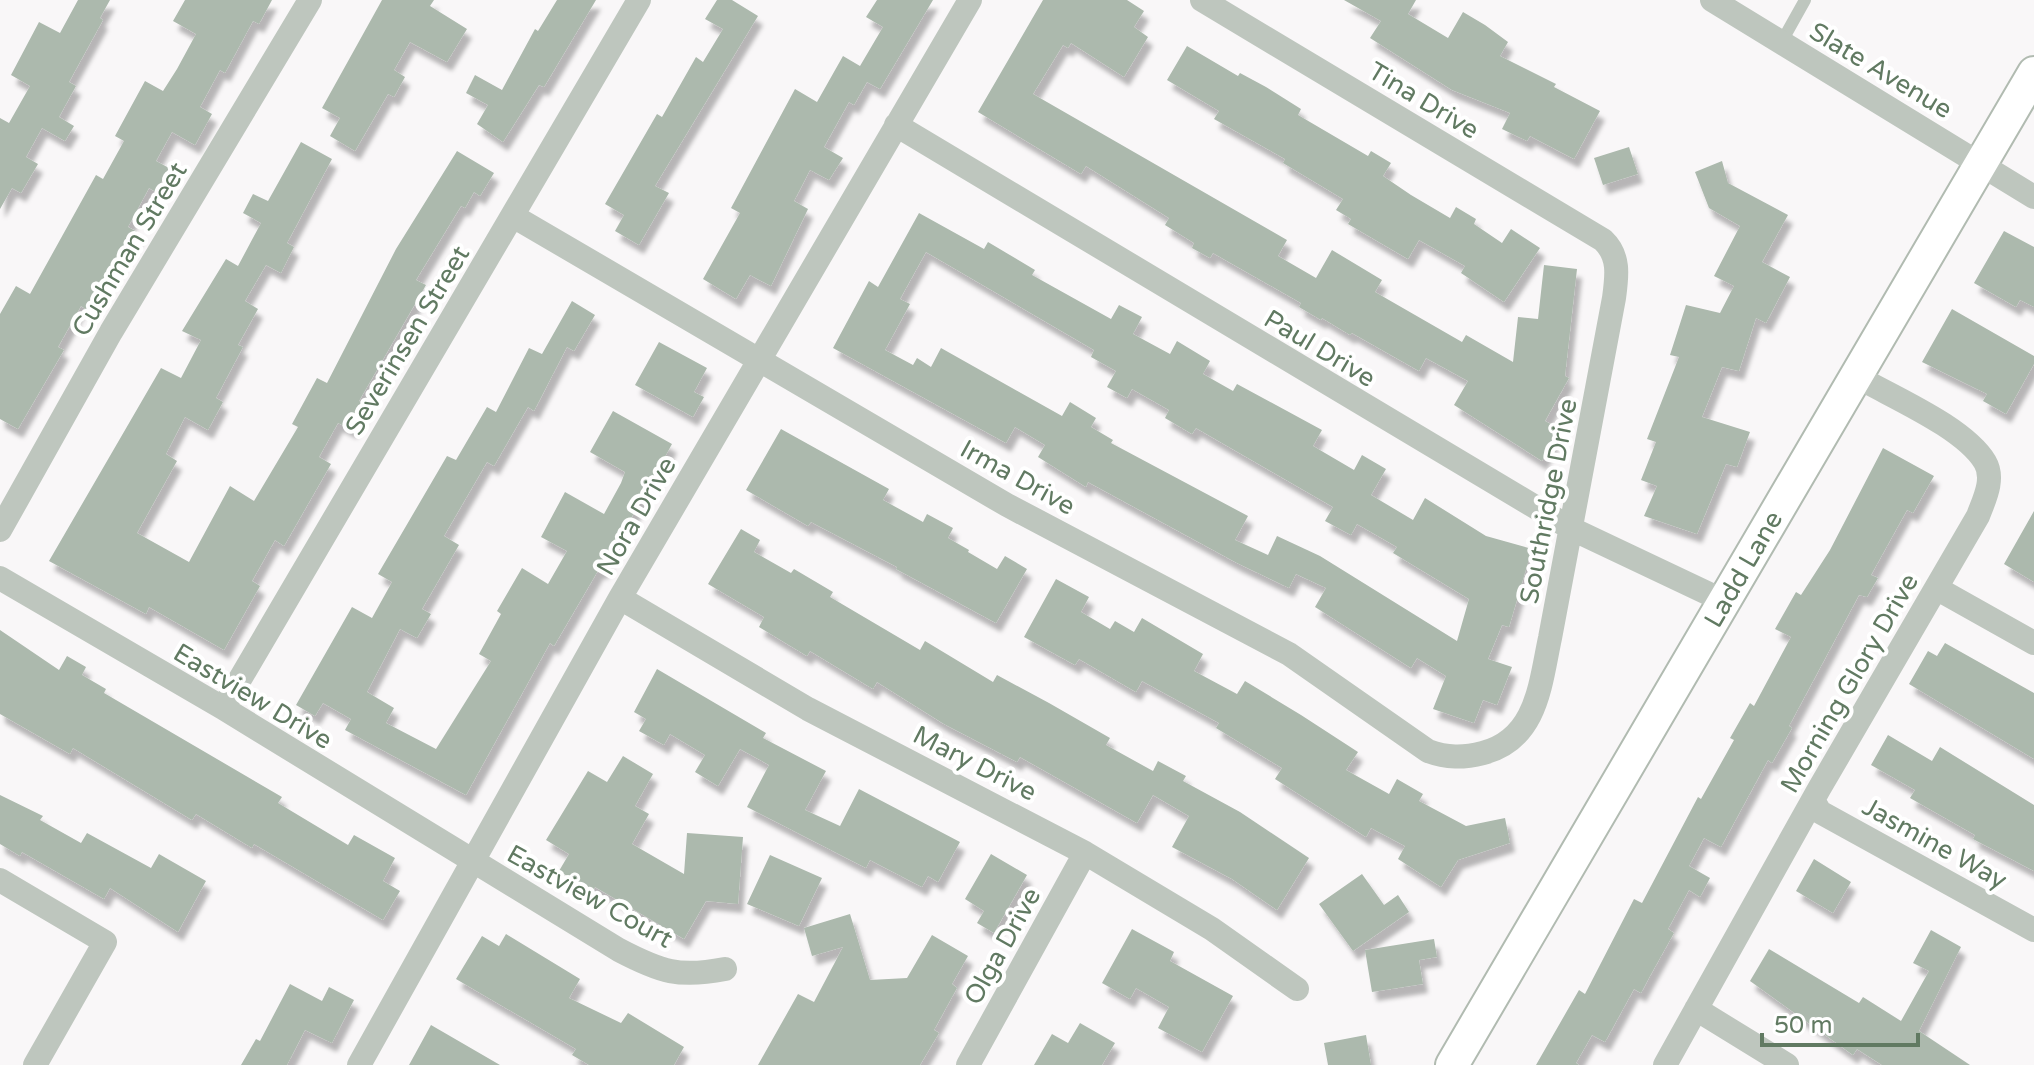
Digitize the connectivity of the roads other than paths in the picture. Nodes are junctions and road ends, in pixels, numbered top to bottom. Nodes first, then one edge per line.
1 (310, 0) edge
2 (639, 0) edge
3 (970, 0) edge
4 (1202, 0) edge
5 (1712, 0) edge
6 (1805, 0) edge
7 (1781, 43) junction
8 (2034, 73) edge
9 (896, 125) junction
10 (1982, 162) junction
11 (2034, 197) edge
12 (513, 216) junction
13 (1614, 253) joint
14 (758, 361) junction
15 (1856, 376) junction
16 (1572, 529) junction
17 (0, 530) edge
18 (0, 578) edge
19 (1936, 588) junction
20 (620, 598) junction
21 (1724, 601) junction
22 (2034, 643) edge
23 (223, 708) junction
24 (1502, 748) joint
25 (1813, 800) junction
26 (1085, 853) junction
27 (475, 863) junction
28 (0, 880) edge
29 (2034, 930) edge
30 (725, 969) dead end
31 (1297, 989) dead end
32 (1696, 1009) junction
33 (35, 1065) edge
34 (359, 1065) edge
35 (968, 1065) edge
36 (1452, 1065) edge
37 (1665, 1065) edge
38 (1787, 1065) edge

1 - 17 street, Cushman Street
2 - 12 street, Severinsen Street
3 - 9 street, Nora Drive
4 - 13 street, Tina Drive
5 - 7 street, Slate Avenue
6 - 7 lane
7 - 10 street, Slate Avenue
8 - 10 street, Ladd Lane
9 - 14 street, Nora Drive
9 - 16 street, Paul Drive
10 - 11 street, Slate Avenue
10 - 15 street, Ladd Lane
12 - 14 street, Irma Drive
12 - 23 street, Severinsen Street
13 - 16 street, Southridge Drive
14 - 20 street, Nora Drive
14 - 24 street, Irma Drive
15 - 19 street, Morning Glory Drive
15 - 21 street, Ladd Lane
16 - 21 street, Paul Drive
16 - 24 street, Southridge Drive
18 - 23 street, Eastview Drive
19 - 22 street
19 - 25 street, Morning Glory Drive
20 - 26 street, Mary Drive
20 - 27 street, Nora Drive
21 - 36 street, Ladd Lane
23 - 27 street, Eastview Drive
25 - 29 street, Jasmine Way
25 - 32 street, Morning Glory Drive
26 - 31 street, Mary Drive
26 - 35 street, Olga Drive
27 - 30 street, Eastview Court
27 - 34 street, Nora Drive
28 - 33 street
32 - 37 street, Morning Glory Drive
32 - 38 street

